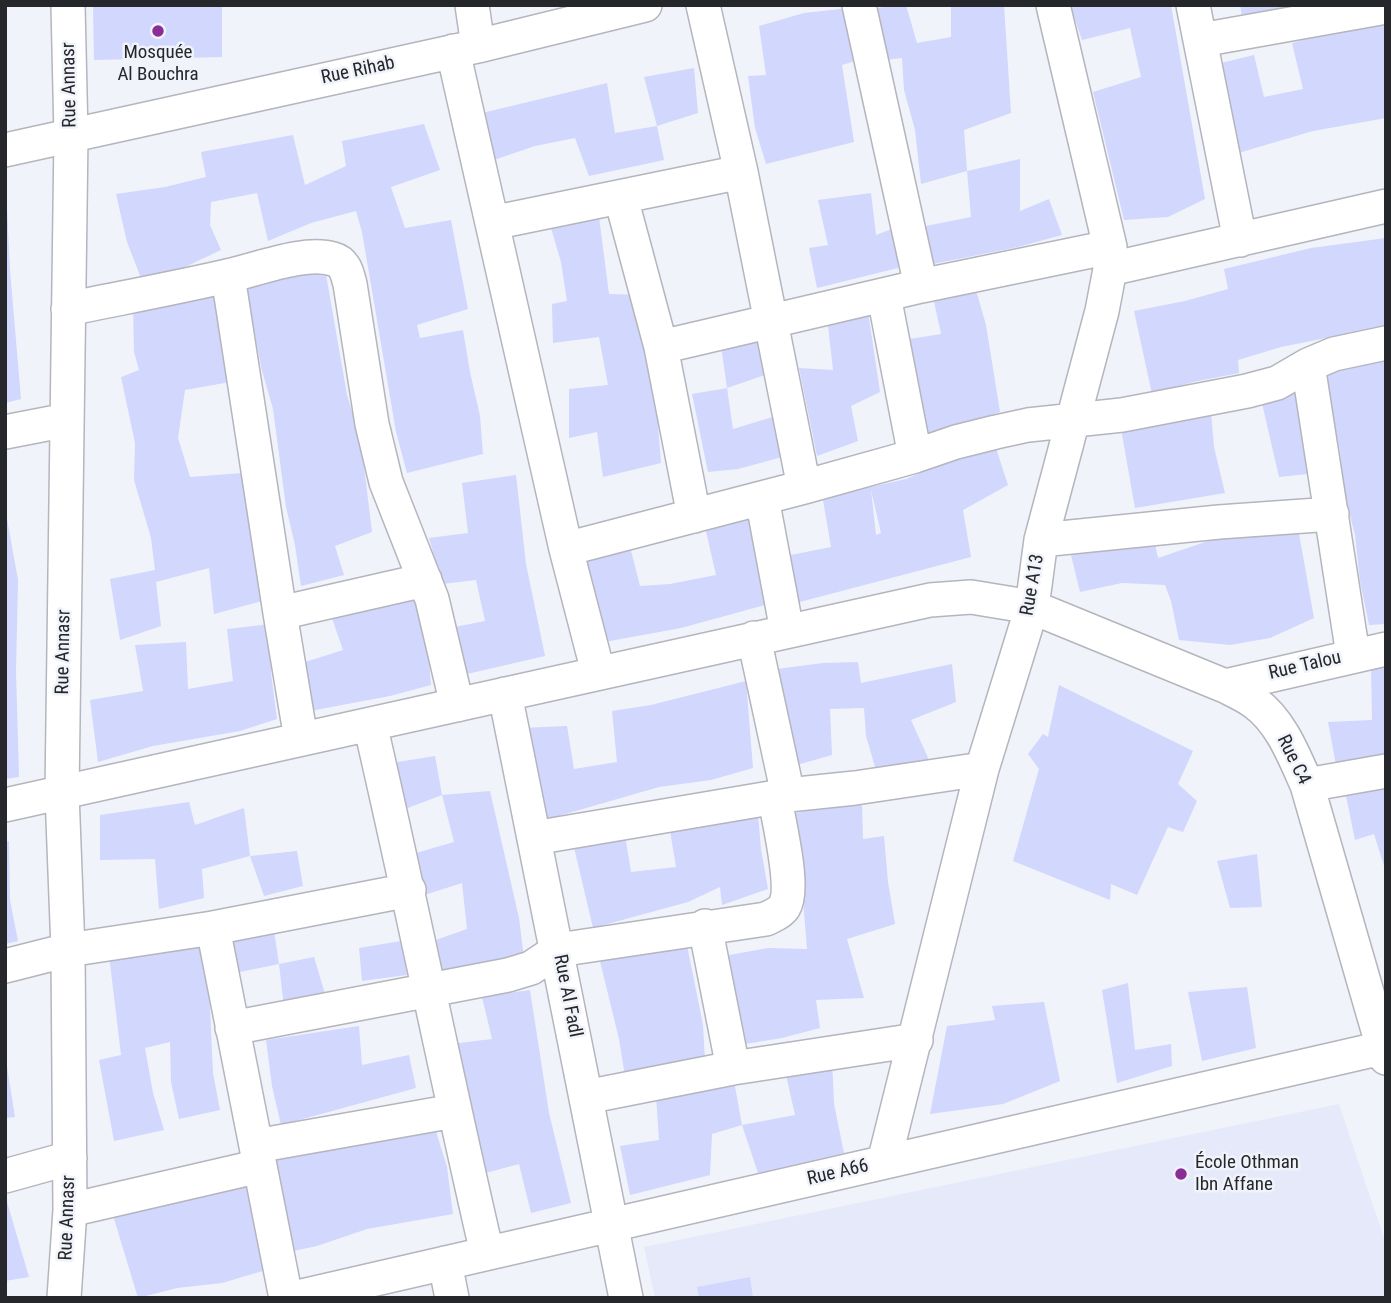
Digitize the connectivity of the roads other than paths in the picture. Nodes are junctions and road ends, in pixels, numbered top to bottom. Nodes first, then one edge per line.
1 (68, 5) edge
2 (472, 5) edge
3 (645, 5) edge
4 (703, 5) edge
5 (859, 5) edge
6 (1053, 5) edge
7 (1193, 5) edge
8 (1386, 6) edge
9 (1200, 40) junction
10 (466, 48) junction
11 (71, 136) junction
12 (5, 150) edge
13 (741, 172) junction
14 (621, 198) junction
15 (1386, 206) edge
16 (492, 223) junction
17 (1240, 240) junction
18 (1110, 258) junction
19 (228, 276) junction
20 (921, 286) junction
21 (884, 296) junction
22 (68, 309) junction
23 (771, 319) junction
24 (1386, 343) edge
25 (662, 347) junction
26 (1308, 365) junction
27 (68, 420) junction
28 (1072, 422) junction
29 (5, 432) edge
30 (915, 456) junction
31 (804, 487) junction
32 (762, 498) junction
33 (1332, 514) junction
34 (694, 516) junction
35 (1041, 540) junction
36 (566, 549) junction
37 (425, 580) junction
38 (1032, 607) junction
39 (280, 613) junction
40 (787, 631) junction
41 (754, 638) junction
42 (1386, 649) edge
43 (1353, 655) junction
44 (598, 672) junction
45 (1225, 686) junction
46 (505, 694) junction
47 (457, 705) junction
48 (370, 724) junction
49 (301, 739) junction
50 (982, 769) junction
51 (1386, 771) edge
52 (1307, 785) junction
53 (62, 793) junction
54 (781, 796) junction
55 (5, 805) edge
56 (534, 838) junction
57 (409, 890) junction
58 (705, 926) junction
59 (213, 928) junction
60 (68, 950) junction
61 (558, 950) junction
62 (5, 966) edge
63 (429, 990) junction
64 (232, 1028) junction
65 (916, 1040) junction
66 (1382, 1040) edge
67 (733, 1068) junction
68 (586, 1097) junction
69 (454, 1111) junction
70 (258, 1156) junction
71 (70, 1158) junction
72 (884, 1162) junction
73 (5, 1176) edge
74 (71, 1210) junction
75 (611, 1225) junction
76 (487, 1253) junction
77 (445, 1263) junction
78 (335, 1293) edge
79 (64, 1298) edge
80 (286, 1298) edge
81 (293, 1298) edge
82 (452, 1298) edge
83 (626, 1298) edge

1 - 11 street, Rue Annasr
2 - 10 street
3 - 10 street, Rue Rihab
4 - 13 street
5 - 20 street
6 - 18 street, Rue A13
7 - 9 street
8 - 9 street
9 - 17 street
10 - 11 street, Rue Rihab
10 - 16 street
11 - 12 street, Rue Rihab
11 - 22 street, Rue Annasr
13 - 14 street
13 - 23 street
14 - 16 street
14 - 25 street
15 - 17 street
16 - 36 street
17 - 18 street
18 - 20 street
18 - 28 street, Rue A13
19 - 22 street
19 - 37 street
19 - 39 street
20 - 21 street
21 - 23 street
21 - 30 street
22 - 27 street, Rue Annasr
23 - 25 street
23 - 31 street
24 - 26 street
25 - 34 street
26 - 28 street
26 - 33 street
27 - 29 street
27 - 53 street, Rue Annasr
28 - 30 street
28 - 35 street, Rue A13
30 - 31 street
31 - 32 street
32 - 34 street
32 - 40 street
33 - 35 street
33 - 43 street
34 - 36 street
35 - 38 street, Rue A13
36 - 44 street
37 - 39 street
37 - 47 street
38 - 40 street, Rue C4
38 - 45 street, Rue C4
38 - 50 street, Rue A13
39 - 49 street
40 - 41 street, Rue C4
41 - 44 street, Rue C4
41 - 54 street
42 - 43 street, Rue Talou
43 - 45 street, Rue Talou
44 - 46 street, Rue C4
45 - 52 street, Rue C4
46 - 47 street, Rue C4
46 - 56 street, Rue Al Fadl
47 - 48 street, Rue C4
48 - 49 street, Rue C4
48 - 57 street
49 - 53 street, Rue C4
50 - 54 street
50 - 65 street, Rue A13
51 - 52 street
52 - 66 street, Rue C4
53 - 55 street, Rue C4
53 - 60 street, Rue Annasr
54 - 56 street
54 - 58 street
56 - 61 street, Rue Al Fadl
57 - 59 street
57 - 63 street
58 - 61 street
58 - 67 street
59 - 60 street
59 - 64 street
60 - 62 street
60 - 71 street, Rue Annasr
61 - 63 street
61 - 68 street, Rue Al Fadl
63 - 64 street
63 - 69 street
64 - 70 street
65 - 67 street
65 - 72 street, Rue A13
66 - 72 street, Rue A66
67 - 68 street
68 - 75 street, Rue Al Fadl
69 - 70 street
69 - 76 street
70 - 74 street
70 - 80 street
71 - 73 street
71 - 74 street, Rue Annasr
72 - 75 street, Rue A66
74 - 79 street, Rue Annasr
75 - 76 street, Rue A66
75 - 83 street, Rue Al Fadl
76 - 77 street, Rue A66
77 - 78 street, Rue A66
77 - 82 street
78 - 81 street, Rue A66

